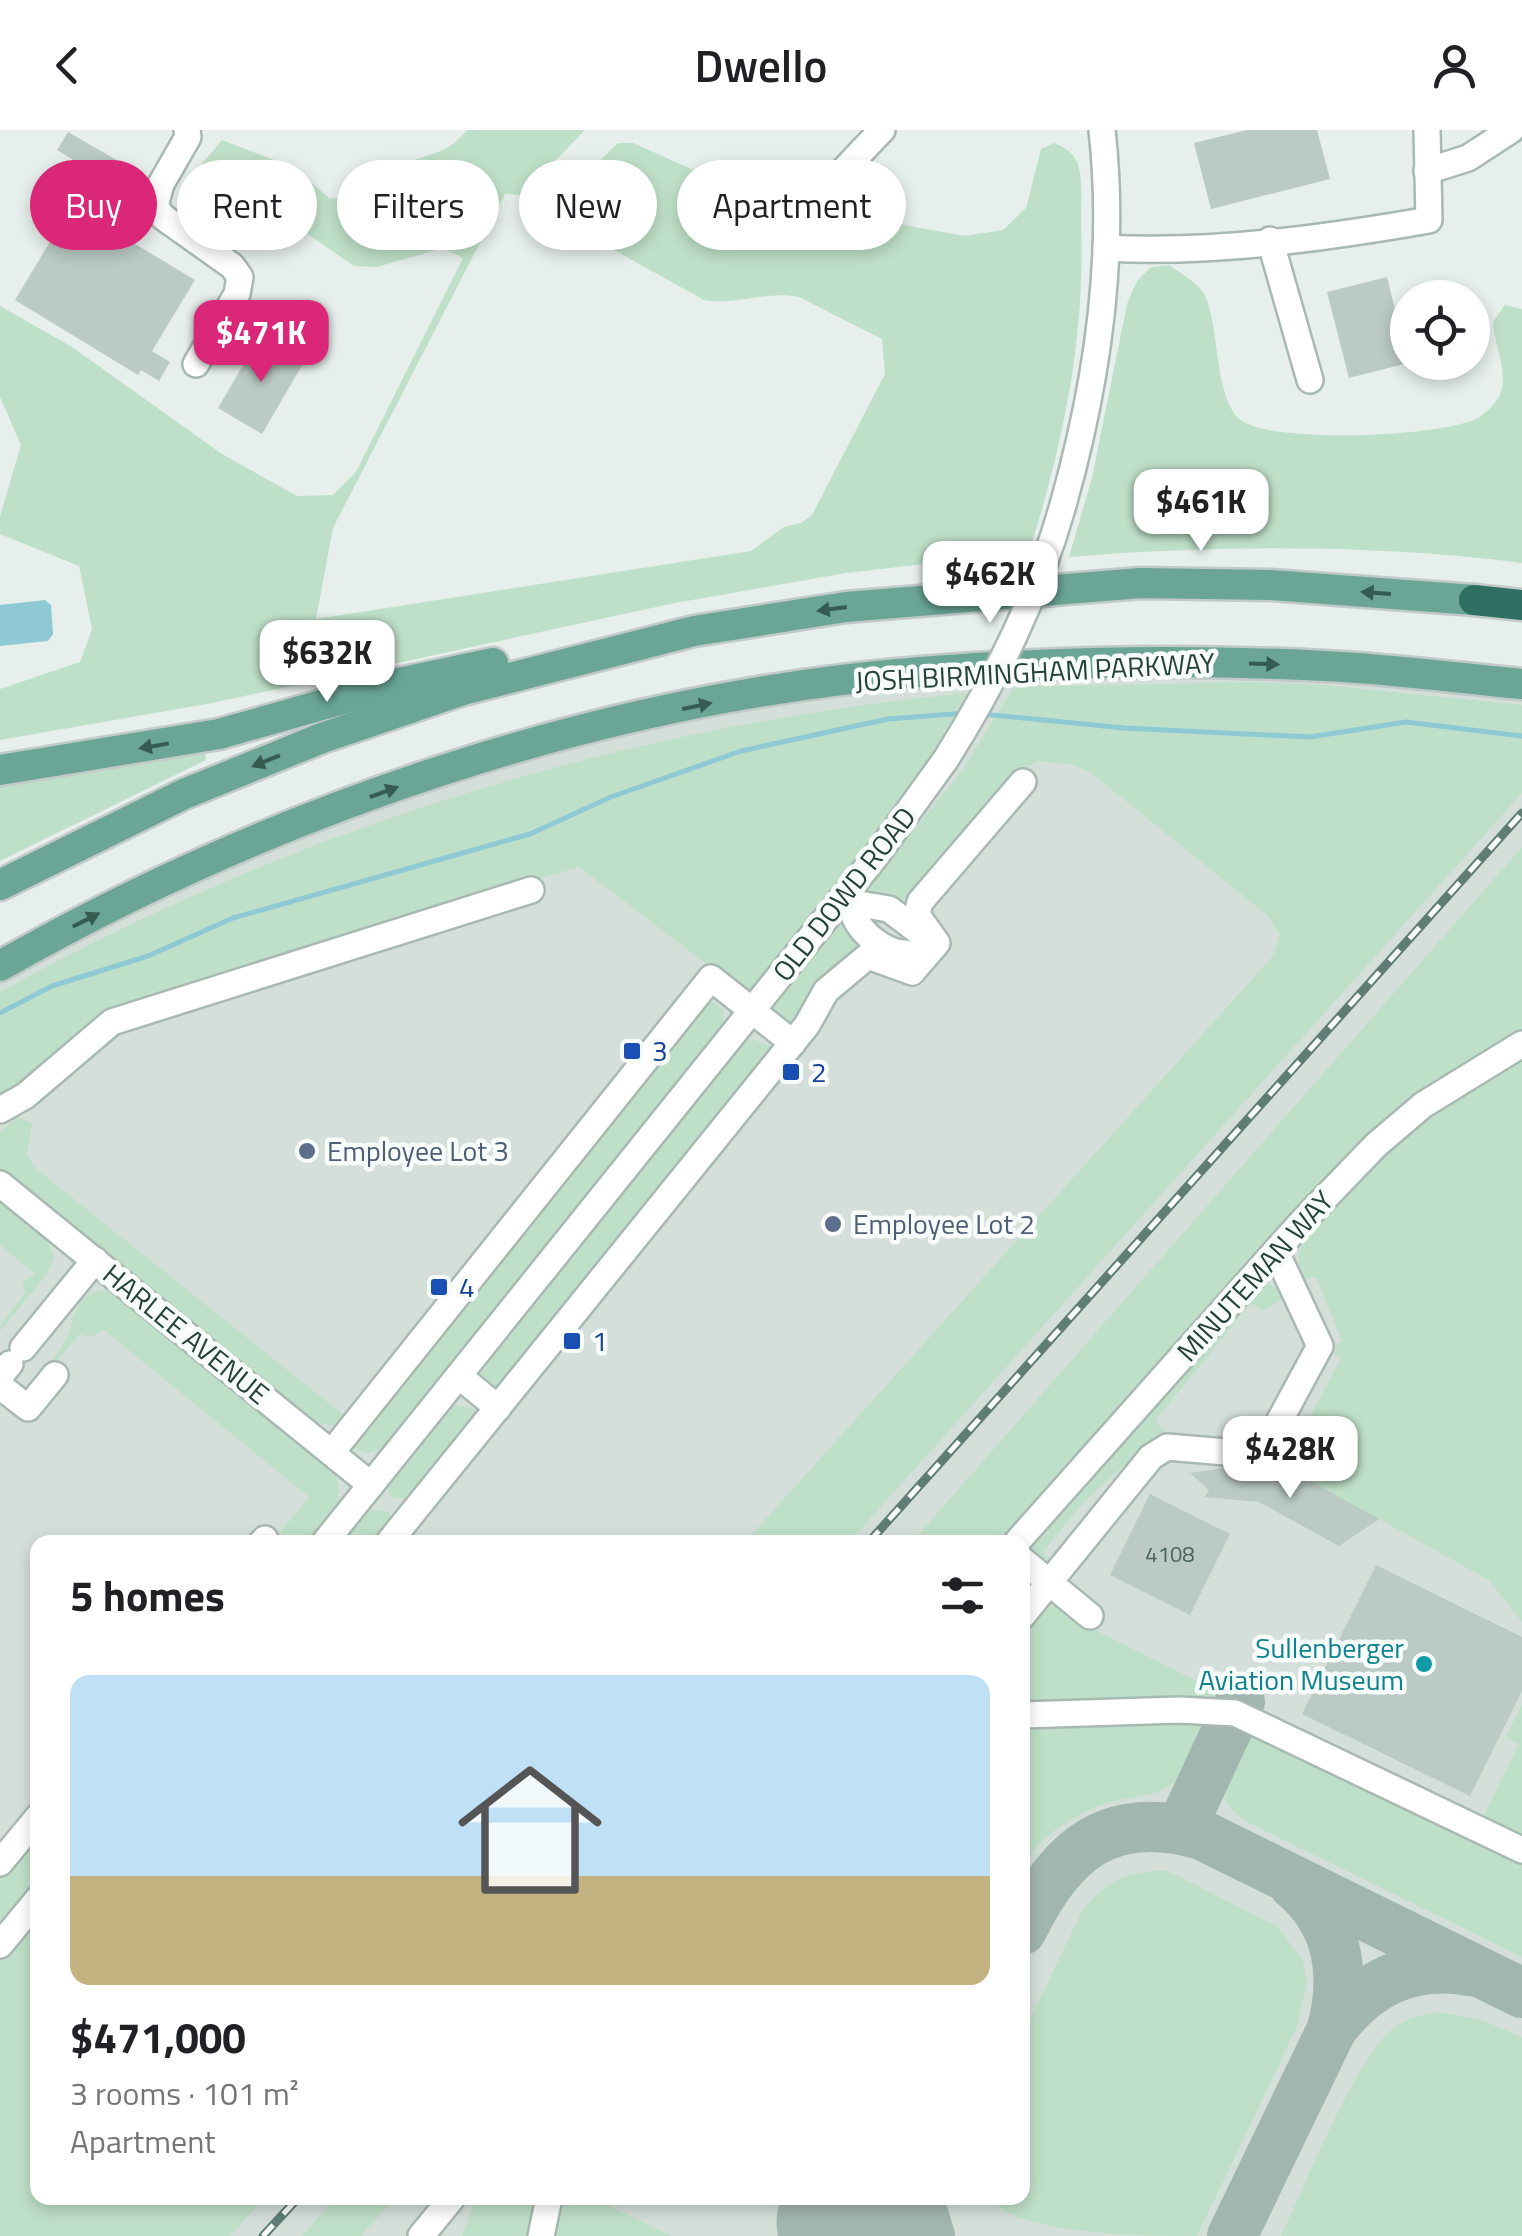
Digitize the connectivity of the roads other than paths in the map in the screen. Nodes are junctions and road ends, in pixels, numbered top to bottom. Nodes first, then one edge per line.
1 (188, 130) edge
2 (882, 130) edge
3 (1102, 130) edge
4 (1427, 130) edge
5 (1511, 130) edge
6 (853, 160) edge
7 (1428, 172) junction
8 (1270, 240) junction
9 (1106, 248) junction
10 (196, 364) dead end
11 (1310, 380) dead end
12 (1474, 600) joint
13 (1522, 603) edge
14 (694, 631) junction
15 (1522, 684) edge
16 (0, 770) edge
17 (1023, 782) dead end
18 (0, 885) edge
19 (532, 890) dead end
20 (858, 906) junction
21 (922, 950) junction
22 (0, 966) edge
23 (748, 1015) junction
24 (1522, 1044) edge
25 (789, 1048) junction
26 (25, 1096) junction
27 (0, 1110) edge
28 (0, 1128) edge
29 (0, 1184) edge
30 (1276, 1252) junction
31 (95, 1260) junction
32 (8, 1369) edge
33 (55, 1375) dead end
34 (455, 1381) junction
35 (495, 1412) junction
36 (332, 1452) junction
37 (371, 1485) junction
38 (331, 1535) edge
39 (395, 1535) edge
40 (1024, 1535) edge
41 (1030, 1567) edge
42 (1050, 1583) junction
43 (1030, 1607) edge
44 (1090, 1616) dead end
45 (1030, 1715) edge
46 (30, 1827) edge
47 (1522, 1850) edge
48 (0, 1863) edge
49 (30, 1909) edge
50 (0, 1945) edge
51 (448, 2205) edge
52 (452, 2205) edge
53 (548, 2205) edge
54 (421, 2236) edge
55 (443, 2236) edge
56 (541, 2236) edge

1 - 10 street
2 - 6 street
3 - 9 street, OLD DOWD ROAD
4 - 7 street
5 - 7 street
7 - 8 street
8 - 9 street
8 - 11 street
9 - 20 street, OLD DOWD ROAD, bridge
12 - 13 highway
12 -> 14 main road
14 -> 16 main road
14 -> 18 main road
22 -> 15 main road, JOSH BIRMINGHAM PARKWAY
17 - 21 street
19 - 26 street
20 - 21 street
20 - 23 street, OLD DOWD ROAD
21 - 25 street
23 - 25 street
23 - 34 street, OLD DOWD ROAD
23 - 36 street
24 - 30 street, MINUTEMAN WAY
25 - 35 street
26 - 27 street
26 - 28 street
29 - 31 street, HARLEE AVENUE
30 - 40 street, MINUTEMAN WAY
30 - 42 street
31 - 32 street
31 - 36 street, HARLEE AVENUE
32 - 33 street
34 - 35 street
34 - 37 street, OLD DOWD ROAD
35 - 39 street
36 - 37 street, HARLEE AVENUE
37 - 38 street, OLD DOWD ROAD
41 - 42 street
42 - 43 street
42 - 44 street
45 - 47 street
46 - 48 street
49 - 50 street
51 - 54 street
52 - 55 street
53 - 56 street

